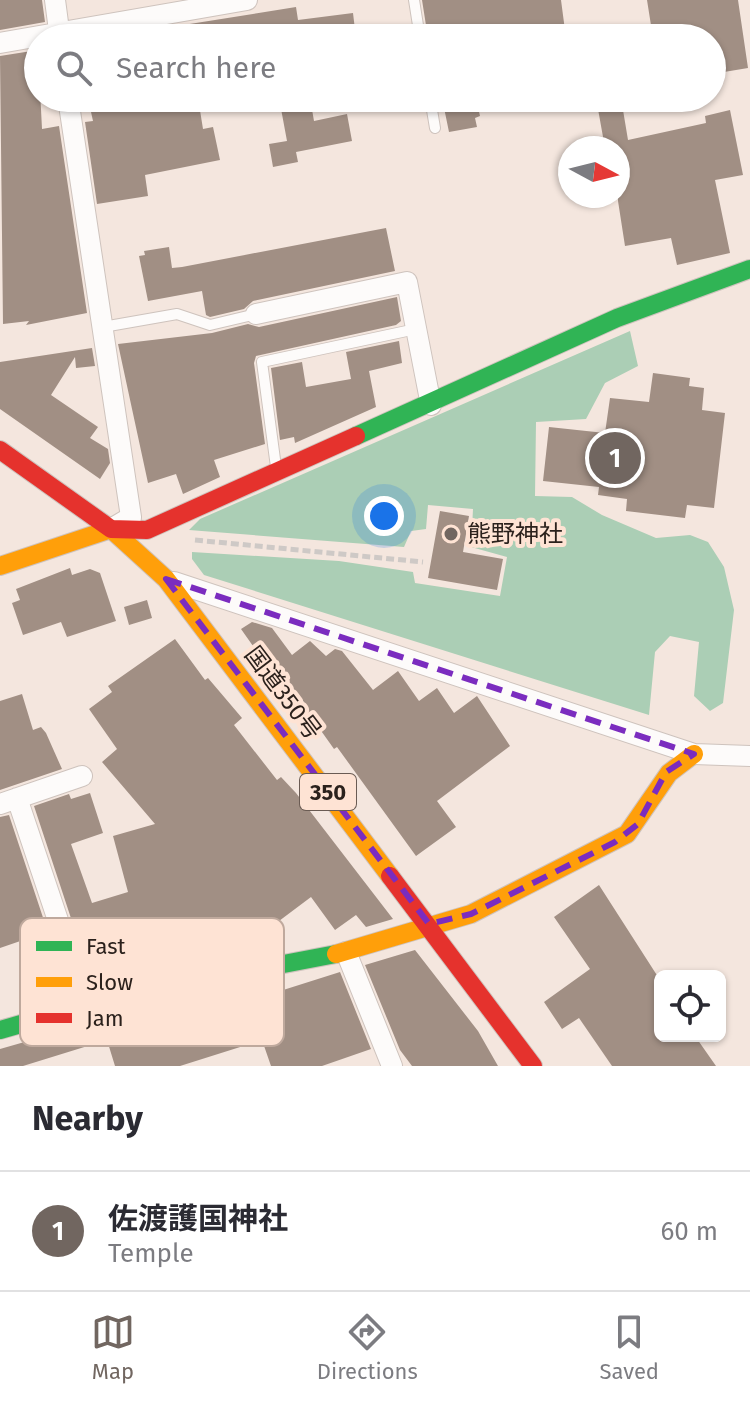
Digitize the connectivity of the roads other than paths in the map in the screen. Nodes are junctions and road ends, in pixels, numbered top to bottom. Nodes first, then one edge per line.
1 (55, 0) edge
2 (247, 0) edge
3 (414, 0) edge
4 (58, 24) edge
5 (118, 24) edge
6 (418, 24) edge
7 (24, 40) edge
8 (0, 43) edge
9 (70, 112) edge
10 (432, 112) edge
11 (435, 128) dead end
12 (750, 269) edge
13 (256, 314) joint
14 (103, 327) junction
15 (416, 329) junction
16 (431, 405) junction
17 (0, 450) edge
18 (276, 473) junction
19 (111, 529) junction
20 (0, 566) edge
21 (166, 579) junction
22 (694, 754) junction
23 (750, 756) edge
24 (82, 776) dead end
25 (8, 801) edge
26 (53, 918) edge
27 (429, 924) junction
28 (346, 952) junction
29 (284, 964) edge
30 (20, 1024) edge
31 (0, 1030) edge
32 (392, 1066) edge
33 (533, 1066) edge

1 - 4 street
2 - 5 street
3 - 6 lane
7 - 8 street
9 - 14 street
10 - 11 lane
12 - 16 main road
13 - 14 lane
13 - 15 street
14 - 19 street
15 - 16 street
15 - 18 lane
16 - 18 main road
17 - 19 main road, 国道350号
18 - 19 main road
19 - 20 main road
19 - 21 main road, 国道350号 / 350
21 - 22 street
21 - 27 main road, 国道350号 / 350
22 - 23 street
22 - 27 main road
24 - 25 street
25 - 26 street
27 - 28 main road
27 - 33 main road, 国道350号 / 350
28 - 29 main road
28 - 32 street
30 - 31 main road

